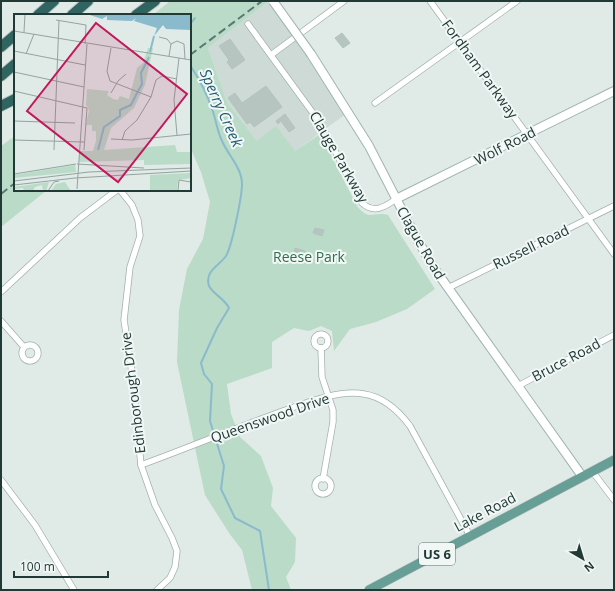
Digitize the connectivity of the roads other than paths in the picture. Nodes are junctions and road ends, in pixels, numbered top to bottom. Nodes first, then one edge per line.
1 (54, 1) edge
2 (88, 1) edge
3 (155, 1) edge
4 (273, 1) edge
5 (344, 1) edge
6 (430, 1) edge
7 (517, 1) edge
8 (39, 14) edge
9 (73, 14) edge
10 (137, 14) edge
11 (248, 24) dead end
12 (14, 36) edge
13 (460, 41) junction
14 (1, 47) edge
15 (271, 55) junction
16 (14, 65) edge
17 (1, 76) edge
18 (614, 91) edge
19 (14, 100) edge
20 (375, 103) dead end
21 (1, 106) edge
22 (527, 135) junction
23 (116, 191) edge
24 (121, 191) edge
25 (396, 200) junction
26 (614, 206) edge
27 (589, 219) junction
28 (614, 254) edge
29 (448, 288) junction
30 (1, 292) edge
31 (1, 321) edge
32 (614, 335) edge
33 (24, 346) dead end
34 (321, 348) dead end
35 (518, 386) junction
36 (328, 397) junction
37 (614, 460) edge
38 (141, 465) junction
39 (592, 471) junction
40 (582, 476) junction
41 (323, 479) dead end
42 (1, 480) edge
43 (614, 500) edge
44 (470, 536) junction
45 (74, 590) edge
46 (157, 590) edge
47 (369, 590) edge

1 - 8 highway
2 - 9 highway
3 - 10 highway
4 - 25 main road, Clague Road, bridge
5 - 15 street
6 - 13 street, Fordham Parkway
7 - 13 street
11 - 15 street, Clauge Parkway
12 - 14 highway
13 - 20 street
13 - 22 street, Fordham Parkway
15 - 25 street, Clauge Parkway
16 - 17 highway
18 - 22 main road, Wolf Road
19 - 21 highway
22 - 25 main road, Wolf Road
22 - 27 street, Fordham Parkway
23 - 30 street
24 - 38 street, Edinborough Drive
25 - 29 main road, Clague Road
26 - 27 street, Russell Road
27 - 28 street, Fordham Parkway
27 - 29 street, Russell Road
29 - 35 main road, Clague Road
31 - 33 street
32 - 35 street, Bruce Road
34 - 36 street
35 - 40 main road, Clague Road
36 - 38 street, Queenswood Drive
36 - 41 street
36 - 44 street, Queenswood Drive
37 - 39 main road, Lake Road / US 6
38 - 46 street, Edinborough Drive
39 - 40 main road, Lake Road / US 6
39 - 43 street
40 - 44 main road, Lake Road / US 6
42 - 45 street
44 - 47 main road, Lake Road / US 6

